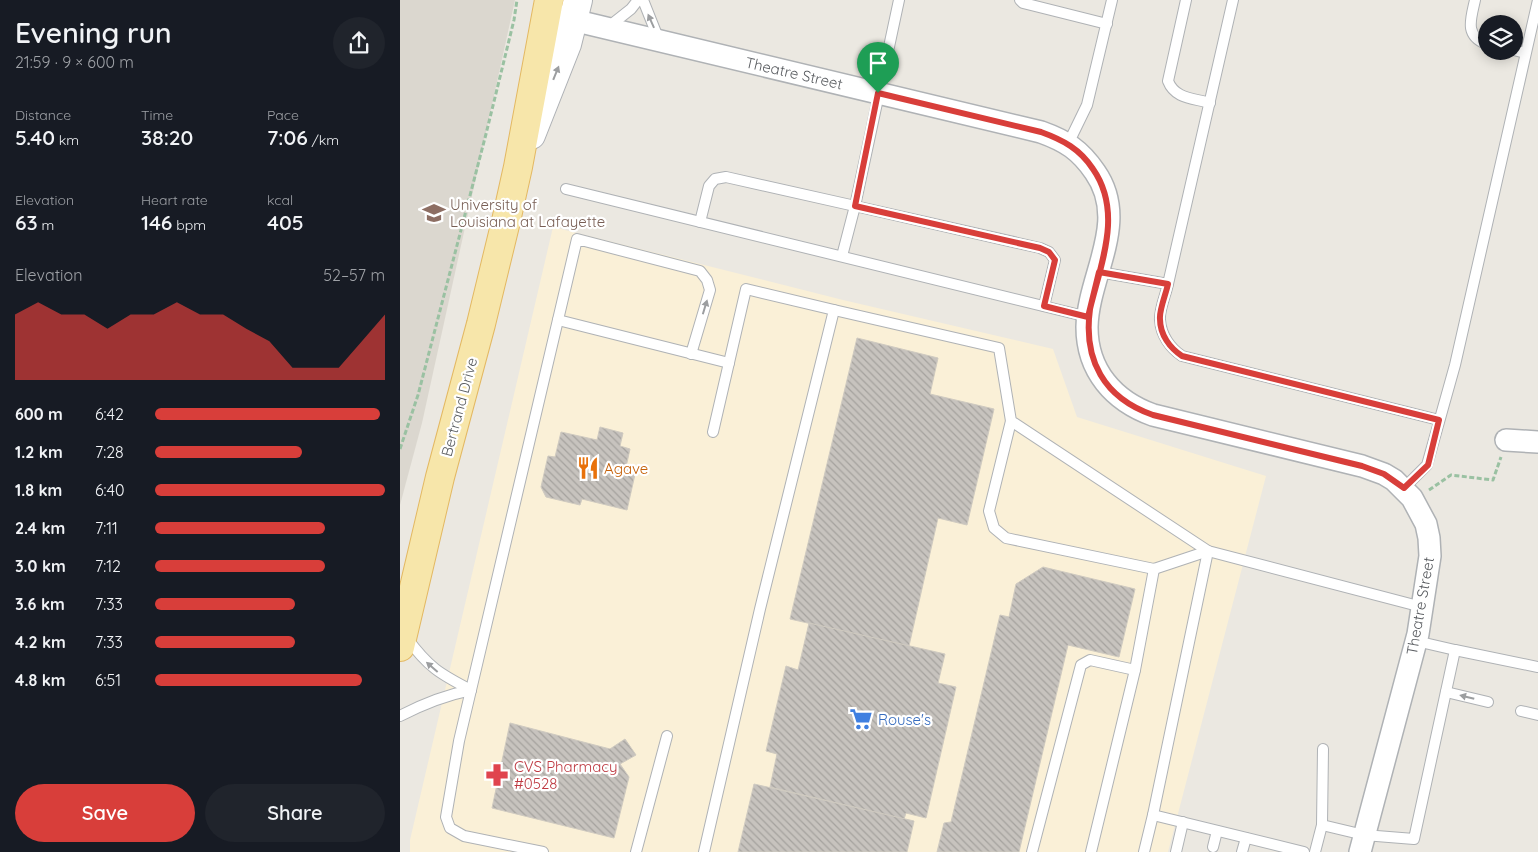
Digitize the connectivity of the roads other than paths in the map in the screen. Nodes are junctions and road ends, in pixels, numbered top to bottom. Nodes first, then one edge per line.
1 (638, 0) edge
2 (643, 0) edge
3 (900, 0) edge
4 (1020, 0) edge
5 (1112, 0) edge
6 (1186, 0) edge
7 (1233, 0) edge
8 (1475, 0) edge
9 (1538, 0) edge
10 (548, 7) edge
11 (575, 10) edge
12 (1107, 24) junction
13 (607, 28) junction
14 (1478, 39) edge
15 (660, 41) junction
16 (1525, 53) joint
17 (878, 93) junction
18 (1210, 103) junction
19 (1068, 144) junction
20 (518, 167) junction
21 (566, 189) dead end
22 (855, 206) junction
23 (700, 222) junction
24 (842, 256) junction
25 (1099, 272) junction
26 (1168, 284) junction
27 (1044, 306) junction
28 (834, 310) junction
29 (1088, 317) junction
30 (558, 320) junction
31 (691, 354) junction
32 (729, 363) junction
33 (1439, 420) junction
34 (1011, 421) junction
35 (713, 432) dead end
36 (1506, 440) road end
37 (1538, 442) edge
38 (1409, 494) junction
39 (1208, 551) junction
40 (1154, 568) junction
41 (1422, 608) junction
42 (402, 640) edge
43 (1416, 641) junction
44 (1456, 650) junction
45 (1538, 667) edge
46 (1135, 670) junction
47 (471, 690) junction
48 (1446, 692) junction
49 (1488, 702) dead end
50 (1521, 711) dead end
51 (1538, 715) edge
52 (400, 716) edge
53 (667, 736) dead end
54 (1323, 749) dead end
55 (1152, 815) junction
56 (1183, 822) junction
57 (1322, 825) junction
58 (1216, 831) junction
59 (1246, 838) junction
60 (1362, 844) edge
61 (1213, 847) dead end
62 (1274, 848) edge
63 (543, 852) edge
64 (636, 852) edge
65 (704, 852) edge
66 (1032, 852) edge
67 (1091, 852) edge
68 (1144, 852) edge
69 (1176, 852) edge
70 (1242, 852) edge
71 (1304, 852) edge
72 (1315, 852) edge

1 - 13 lane
15 -> 2 lane
3 - 17 lane
4 - 12 lane
5 - 12 lane
6 - 18 lane
7 - 18 lane
8 - 14 lane
9 - 16 lane
10 - 11 street, Theatre Street
10 - 20 main road, Bertrand Drive
11 - 13 street, Theatre Street
20 -> 11 main road, Bertrand Drive
12 - 19 lane
13 - 15 street, Theatre Street
15 - 17 street, Theatre Street
16 - 33 lane
17 - 19 street, Theatre Street
17 - 22 lane
18 - 26 lane
19 - 25 street, Theatre Street
20 - 42 main road, Bertrand Drive
21 - 23 lane
22 - 23 lane
22 - 24 lane
22 - 27 lane
23 - 24 lane
24 - 27 lane
25 - 26 lane
25 - 29 street, Theatre Street
26 - 33 lane
27 - 29 lane
28 - 32 lane
28 - 34 lane
28 - 65 lane
29 - 38 street, Theatre Street
30 - 31 lane
31 -> 30 lane
30 - 47 lane
31 - 32 lane
32 - 35 lane
33 - 38 lane
34 - 39 lane
34 - 40 lane
36 - 37 street
38 - 41 street, Theatre Street
39 - 40 lane
39 - 41 lane
39 - 55 lane
40 - 46 lane
41 - 43 street, Theatre Street
47 -> 42 lane
43 - 44 lane
43 - 60 street, Theatre Street
44 - 45 lane
44 - 48 lane
46 - 66 lane
46 - 67 lane
47 - 52 lane
47 - 63 lane
49 -> 48 lane
48 - 60 lane
50 - 51 lane
53 - 64 lane
54 - 57 lane
55 - 56 lane
55 - 68 lane
56 - 58 lane
56 - 69 lane
57 - 60 lane
57 - 72 lane
58 - 59 lane
58 - 61 lane
59 - 62 lane
59 - 70 lane
62 - 71 lane

